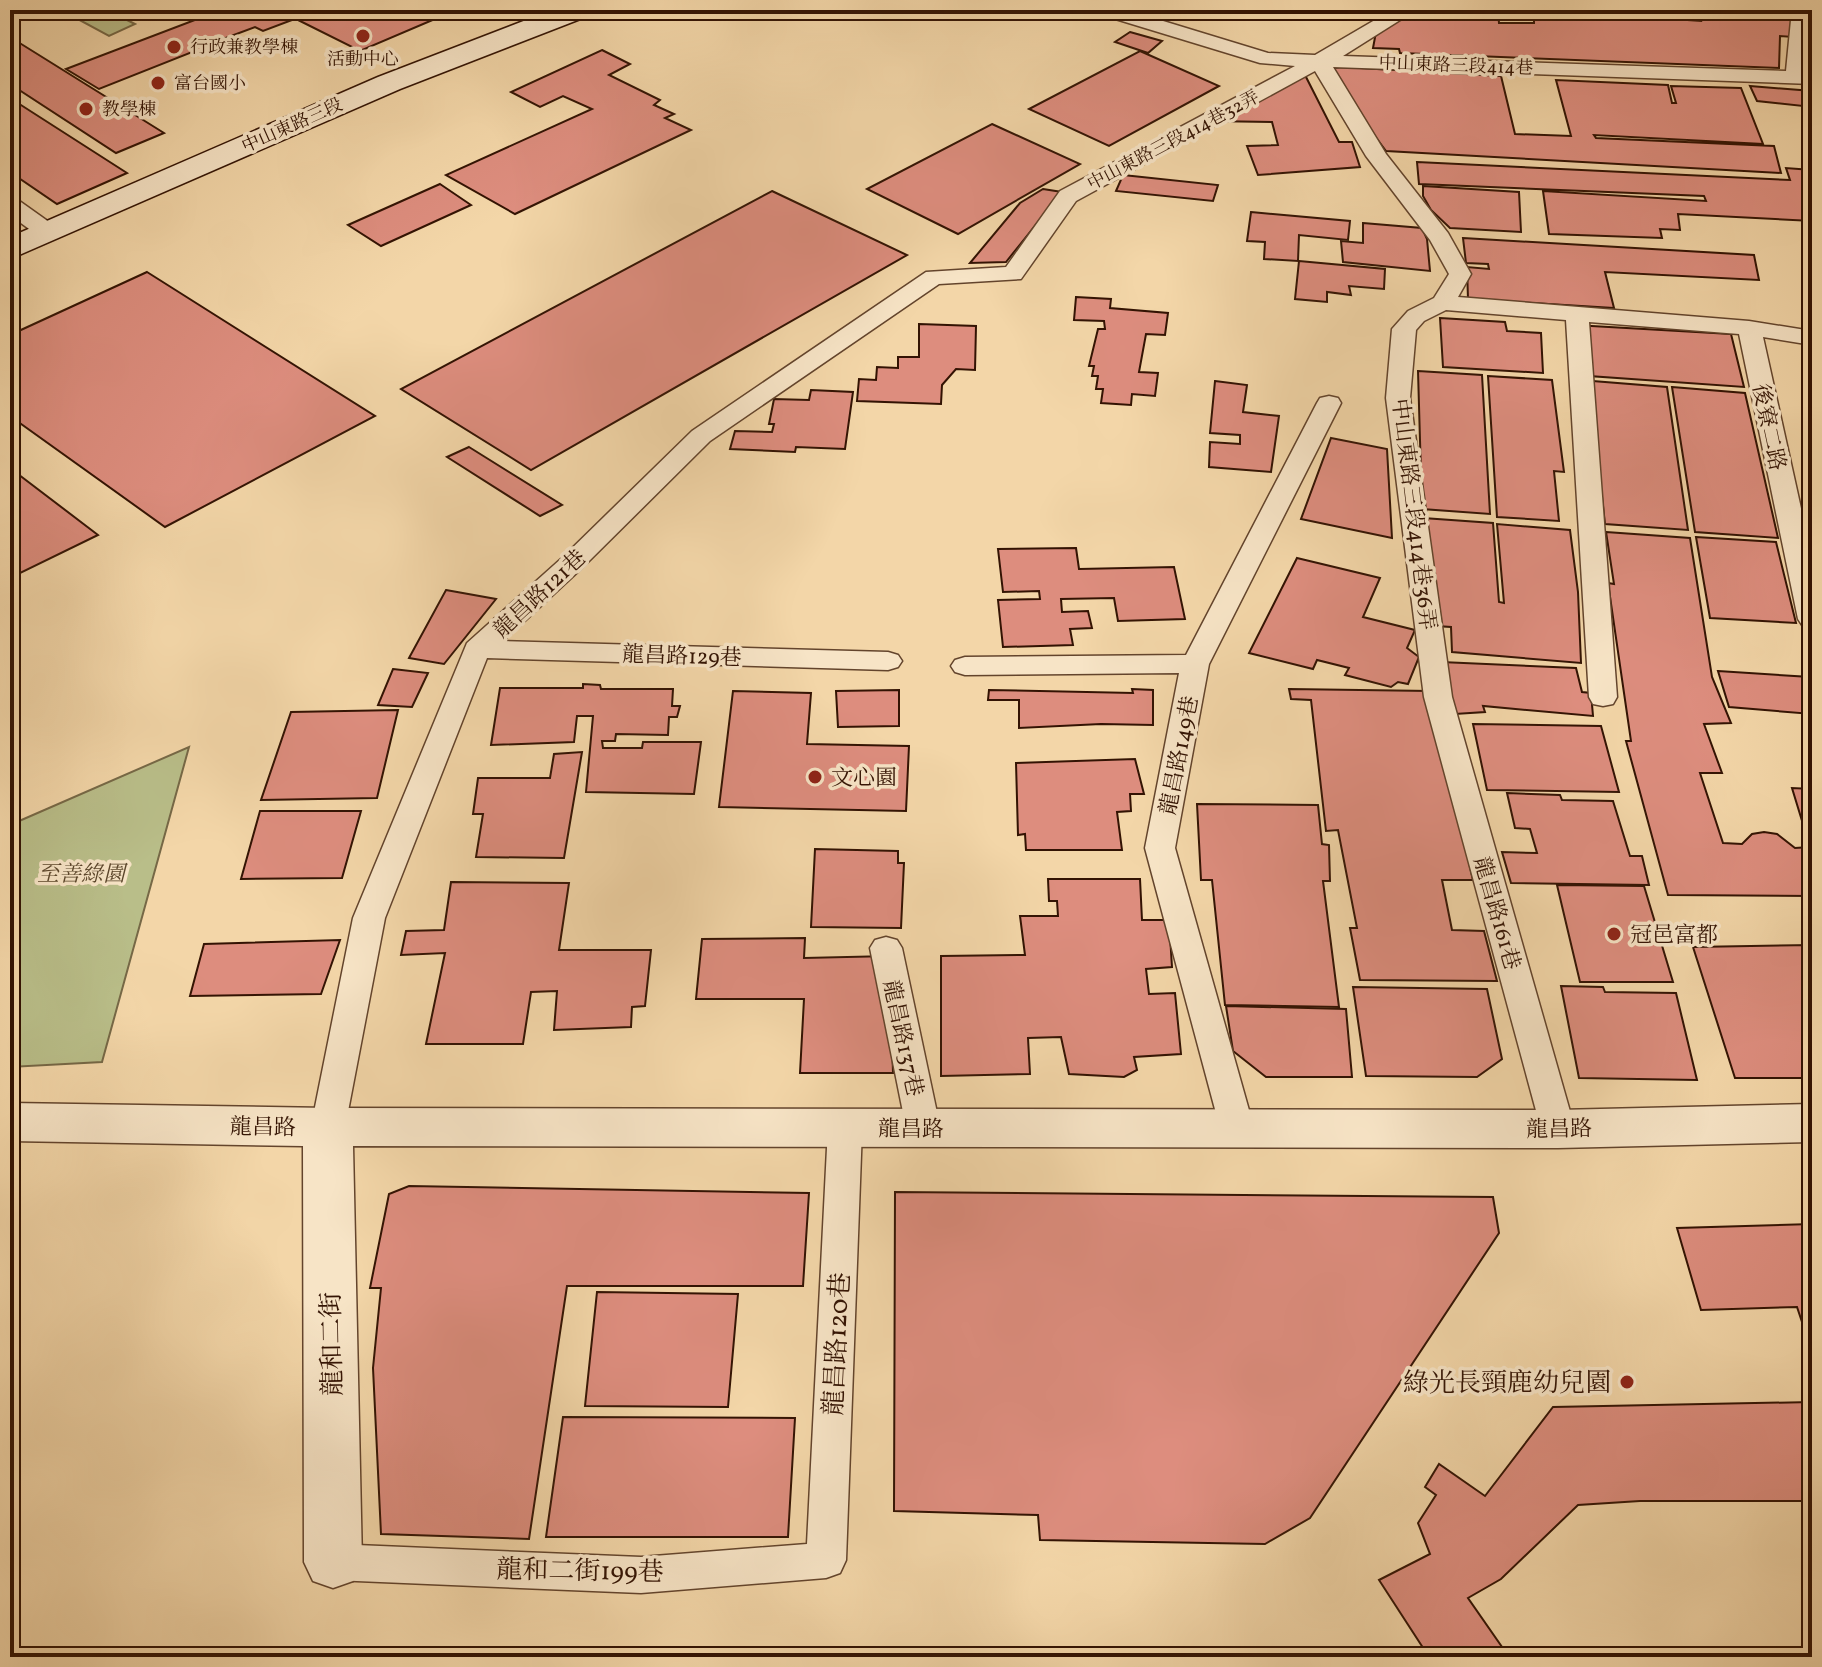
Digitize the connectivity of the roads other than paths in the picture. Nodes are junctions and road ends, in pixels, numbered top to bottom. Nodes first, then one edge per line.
1 (578, 10) edge
2 (1106, 10) edge
3 (1406, 10) edge
4 (1625, 10) edge
5 (1802, 10) edge
6 (1685, 14) dead end
7 (1319, 61) junction
8 (1804, 77) edge
9 (10, 205) edge
10 (48, 232) junction
11 (10, 249) edge
12 (1013, 274) joint
13 (1443, 303) junction
14 (1577, 314) junction
15 (1749, 328) junction
16 (1812, 338) edge
17 (1329, 403) dead end
18 (1812, 619) edge
19 (477, 649) junction
20 (888, 661) dead end
21 (1195, 664) junction
22 (965, 666) dead end
23 (1438, 697) joint
24 (1603, 697) dead end
25 (886, 948) dead end
26 (10, 1122) edge
27 (1812, 1123) edge
28 (328, 1127) junction
29 (923, 1127) junction
30 (845, 1128) junction
31 (1237, 1128) junction
32 (1558, 1129) junction
33 (826, 1560) joint
34 (333, 1562) joint

1 - 10 street, 中山東路三段
2 - 7 lane, 中山東路三段414巷
3 - 7 lane, 中山東路三段414巷32弄
4 - 6 lane
5 - 8 lane
7 - 8 lane, 中山東路三段414巷
7 - 12 lane, 中山東路三段414巷32弄
7 - 13 lane
9 - 10 lane
10 - 11 street, 中山東路三段
12 - 19 lane, 龍昌路121巷
13 - 14 lane
13 - 23 lane, 中山東路三段414巷36弄
14 - 15 lane
14 - 24 lane
15 - 16 lane
15 - 18 lane, 後寮二路
17 - 21 lane, 龍昌路149巷
19 - 20 lane, 龍昌路129巷
19 - 28 lane, 龍昌路121巷
21 - 22 lane
21 - 31 lane, 龍昌路149巷
23 - 32 lane, 龍昌路161巷
25 - 29 lane, 龍昌路137巷
26 - 28 street, 龍昌路
27 - 32 street, 龍昌路
28 - 30 street, 龍昌路
28 - 34 street, 龍和二街
29 - 30 street, 龍昌路
29 - 31 street, 龍昌路
30 - 33 lane, 龍昌路120巷
31 - 32 street, 龍昌路
33 - 34 lane, 龍和二街199巷

